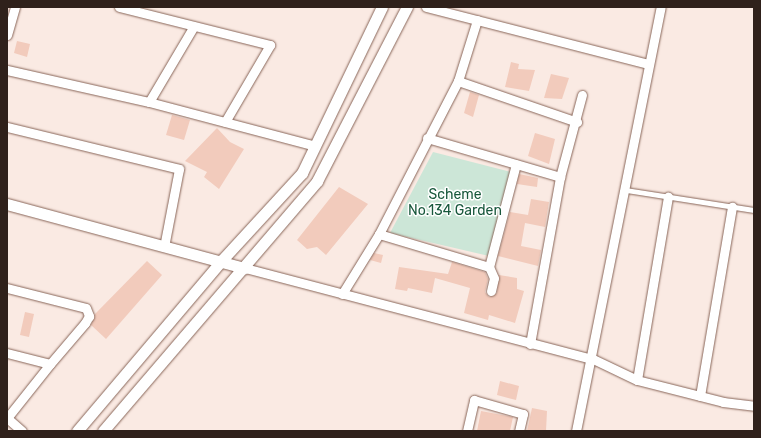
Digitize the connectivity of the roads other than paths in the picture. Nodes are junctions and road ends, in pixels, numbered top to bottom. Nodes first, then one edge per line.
1 (15, 7) edge
2 (118, 7) edge
3 (382, 7) edge
4 (407, 7) edge
5 (426, 7) edge
6 (661, 7) edge
7 (477, 20) junction
8 (194, 26) junction
9 (7, 35) edge
10 (648, 64) junction
11 (7, 70) edge
12 (458, 82) junction
13 (582, 95) dead end
14 (149, 102) junction
15 (225, 122) junction
16 (576, 122) junction
17 (7, 127) edge
18 (427, 138) junction
19 (315, 146) junction
20 (516, 164) junction
21 (560, 177) junction
22 (626, 190) junction
23 (668, 196) junction
24 (7, 204) edge
25 (732, 207) junction
26 (754, 210) edge
27 (379, 234) junction
28 (164, 247) junction
29 (222, 260) junction
30 (489, 267) junction
31 (245, 268) junction
32 (7, 288) edge
33 (491, 291) dead end
34 (342, 294) junction
35 (530, 344) junction
36 (7, 353) edge
37 (592, 358) junction
38 (50, 364) junction
39 (638, 380) junction
40 (700, 396) junction
41 (754, 406) edge
42 (7, 418) edge
43 (22, 431) edge
44 (77, 431) edge
45 (103, 431) edge
46 (467, 431) edge
47 (520, 431) edge
48 (576, 431) edge

1 - 9 street
2 - 8 street
3 - 19 street
4 - 31 street
5 - 7 street
6 - 10 street
7 - 10 street
7 - 12 street
8 - 14 street
8 - 15 street
10 - 22 street
11 - 14 street
12 - 16 street
12 - 18 street
13 - 16 street
14 - 15 street
15 - 19 street
16 - 21 street
17 - 28 street
18 - 20 street
18 - 27 street
19 - 29 street
20 - 21 street
20 - 30 street
21 - 35 street
22 - 23 lane
22 - 37 street
23 - 25 lane
23 - 39 street
24 - 28 street
25 - 26 lane
25 - 40 street
27 - 30 street
27 - 34 street
28 - 29 street
29 - 31 street
29 - 44 street
30 - 33 street
31 - 34 street
31 - 45 street
32 - 38 street
34 - 35 street
35 - 37 street
36 - 38 street
37 - 39 street
37 - 48 street
38 - 42 street
39 - 40 street
40 - 41 street
42 - 43 street
46 - 47 street

